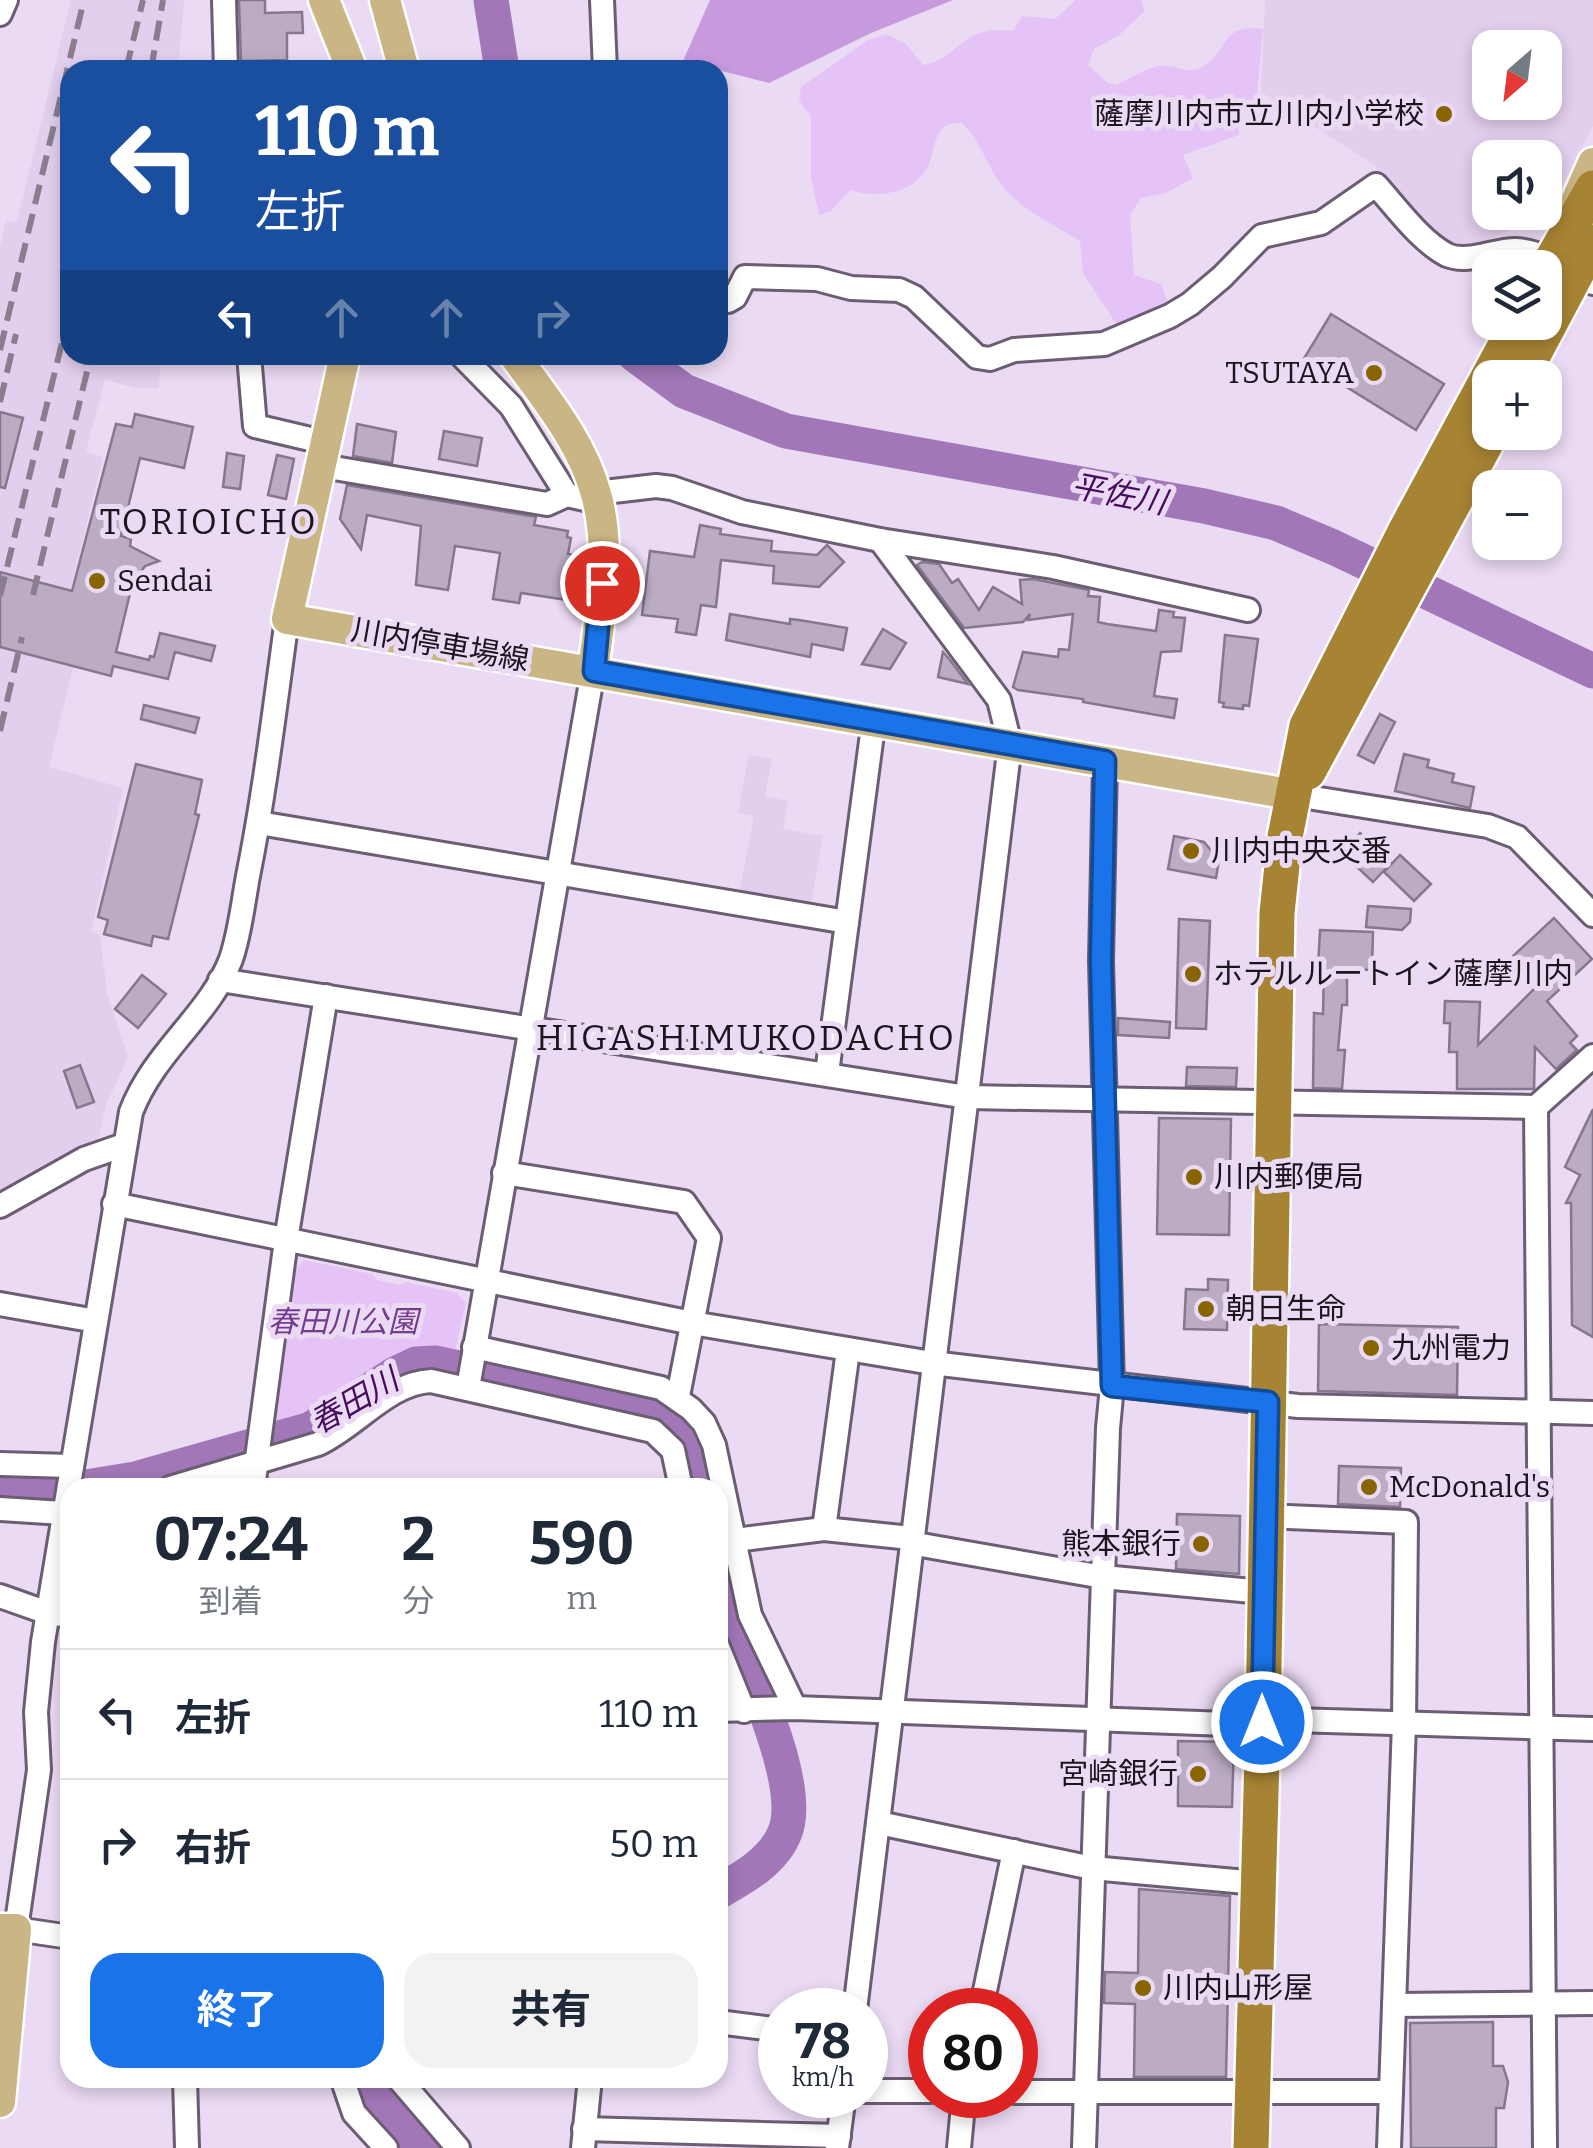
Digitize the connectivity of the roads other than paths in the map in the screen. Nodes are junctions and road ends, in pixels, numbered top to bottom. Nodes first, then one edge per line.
1 (6, 0) edge
2 (224, 0) edge
3 (324, 0) edge
4 (385, 0) edge
5 (602, 0) edge
6 (0, 14) edge
7 (226, 60) edge
8 (348, 60) edge
9 (401, 60) edge
10 (605, 60) edge
11 (1593, 163) edge
12 (1593, 188) edge
13 (1593, 242) edge
14 (1566, 272) edge
15 (728, 301) edge
16 (1510, 340) edge
17 (1529, 360) edge
18 (250, 365) edge
19 (343, 365) edge
20 (471, 365) edge
21 (521, 365) edge
22 (1479, 450) edge
23 (324, 454) junction
24 (587, 497) junction
25 (1424, 528) junction
26 (880, 540) junction
27 (1248, 610) dead end
28 (288, 619) junction
29 (594, 671) junction
30 (874, 720) junction
31 (1010, 744) junction
32 (1105, 761) junction
33 (1295, 795) junction
34 (258, 823) junction
35 (558, 872) junction
36 (1593, 915) edge
37 (848, 922) junction
38 (220, 980) junction
39 (326, 996) junction
40 (530, 1028) junction
41 (1593, 1056) edge
42 (828, 1073) junction
43 (967, 1096) junction
44 (1105, 1099) junction
45 (1273, 1102) junction
46 (1536, 1107) junction
47 (124, 1145) junction
48 (504, 1173) junction
49 (114, 1204) junction
50 (0, 1206) edge
51 (286, 1240) junction
52 (485, 1280) junction
53 (0, 1304) edge
54 (96, 1321) junction
55 (692, 1323) junction
56 (848, 1350) junction
57 (474, 1351) junction
58 (932, 1363) junction
59 (468, 1385) junction
60 (1112, 1386) junction
61 (678, 1396) junction
62 (1268, 1402) junction
63 (1537, 1412) junction
64 (1593, 1413) edge
65 (0, 1464) edge
66 (255, 1469) edge
67 (70, 1470) junction
68 (69, 1478) edge
69 (215, 1478) edge
70 (679, 1478) edge
71 (721, 1478) edge
72 (60, 1506) edge
73 (728, 1508) edge
74 (0, 1510) edge
75 (1265, 1516) junction
76 (824, 1529) junction
77 (735, 1540) junction
78 (911, 1541) junction
79 (1103, 1577) junction
80 (1263, 1592) junction
81 (0, 1596) edge
82 (59, 1614) edge
83 (728, 1670) edge
84 (789, 1708) junction
85 (728, 1710) edge
86 (746, 1710) junction
87 (893, 1713) junction
88 (1098, 1720) junction
89 (1262, 1722) junction
90 (1404, 1723) junction
91 (1540, 1727) junction
92 (1593, 1729) edge
93 (878, 1823) junction
94 (1014, 1851) junction
95 (1092, 1868) junction
96 (1258, 1883) junction
97 (8, 1929) edge
98 (60, 1936) edge
99 (858, 1988) edge
100 (986, 1988) edge
101 (1544, 2003) junction
102 (1593, 2003) edge
103 (1394, 2006) junction
104 (728, 2023) edge
105 (758, 2027) edge
106 (185, 2088) edge
107 (344, 2088) edge
108 (407, 2088) edge
109 (589, 2088) edge
110 (1252, 2090) junction
111 (1038, 2092) edge
112 (1087, 2092) junction
113 (1391, 2092) junction
114 (0, 2102) edge
115 (962, 2118) edge
116 (583, 2138) edge
117 (838, 2142) edge
118 (376, 2146) edge
119 (188, 2148) edge
120 (458, 2148) edge
121 (959, 2148) edge
122 (1084, 2148) edge
123 (1251, 2148) edge
124 (1389, 2148) edge
125 (1545, 2148) edge

1 - 6 street
2 - 7 street
3 - 8 main road
4 - 9 main road
5 - 10 street
11 - 14 main road
12 - 14 highway
13 - 14 highway
14 - 15 street
14 - 17 highway
16 - 25 highway
18 - 23 street
19 - 23 main road
20 - 24 street
21 - 24 main road
22 - 25 highway
23 - 24 street
23 - 28 main road
24 - 26 street
24 - 29 main road
25 - 33 highway
26 - 27 street
26 - 31 street
28 - 29 main road, 川内停車場線
28 - 34 street
29 - 30 main road, 川内停車場線
29 - 35 street
30 - 31 main road, 川内停車場線
30 - 37 street
31 - 32 main road, 川内停車場線
31 - 43 street
32 - 33 main road, 川内停車場線
32 - 44 street
33 - 36 street
33 - 45 highway
34 - 35 street
34 - 38 street
35 - 37 street
35 - 40 street
37 - 42 street
38 - 39 street
38 - 47 street
39 - 40 street
39 - 51 street
40 - 42 street
40 - 48 street
41 - 46 street
42 - 43 street
43 - 44 street
43 - 58 street
44 - 45 street
44 - 60 street
45 - 46 street
45 - 62 highway
46 - 63 street
47 - 49 street
47 - 50 street
48 - 52 street
48 - 55 street
49 - 51 street
49 - 54 street
51 - 52 street
51 - 66 street
52 - 55 street
52 - 57 street
53 - 54 street
54 - 67 street
55 - 56 street
55 - 61 street
56 - 58 street
56 - 76 street
57 - 59 street
57 - 61 street
58 - 60 street
58 - 78 street
59 - 66 street
59 - 70 street
60 - 62 street
60 - 79 street
61 - 71 street
62 - 63 street
62 - 75 highway
63 - 64 street
63 - 91 street
65 - 67 street
66 - 69 street
67 - 68 street
72 - 74 street
73 - 77 street
75 - 80 highway
75 - 90 street
76 - 77 street
76 - 78 street
77 - 84 street
78 - 79 street
78 - 87 street
79 - 80 street
79 - 88 street
80 - 89 highway
81 - 82 street
82 - 97 street
83 - 86 street
84 - 86 street
84 - 87 street
85 - 86 street
87 - 88 street
87 - 93 street
88 - 89 street
88 - 95 street
89 - 90 street
89 - 96 highway
90 - 91 street
90 - 103 street
91 - 92 street
91 - 101 street
93 - 94 street
93 - 99 street
94 - 95 street
94 - 100 street
95 - 96 street
95 - 112 street
96 - 110 highway
97 - 98 street
97 - 114 main road
101 - 102 street
101 - 103 street
101 - 125 street
103 - 113 street
104 - 105 street
106 - 119 street
107 - 118 street
108 - 120 street
109 - 116 street
110 - 112 street
110 - 113 street
110 - 123 highway
111 - 112 street
112 - 122 street
113 - 124 street
115 - 121 street
116 - 117 street

